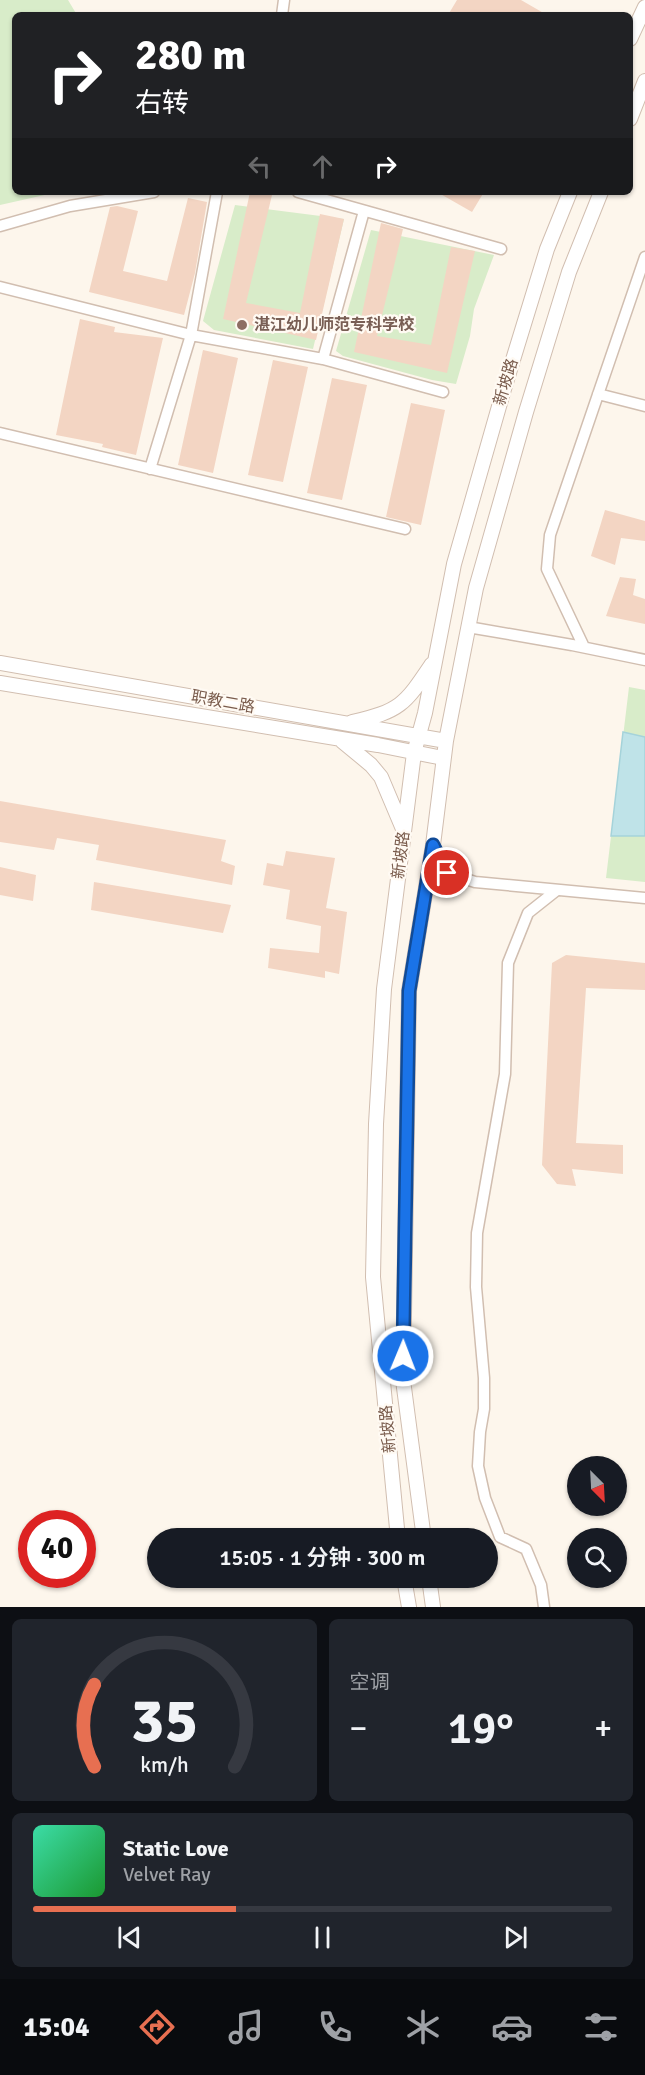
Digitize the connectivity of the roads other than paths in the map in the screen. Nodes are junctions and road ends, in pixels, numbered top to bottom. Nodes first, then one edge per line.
1 (645, 7) edge
2 (633, 33) edge
3 (645, 81) edge
4 (633, 111) edge
5 (136, 195) edge
6 (216, 195) edge
7 (308, 195) edge
8 (569, 195) edge
9 (600, 195) edge
10 (364, 211) junction
11 (0, 226) edge
12 (501, 249) dead end
13 (645, 257) edge
14 (0, 287) edge
15 (191, 335) junction
16 (323, 359) junction
17 (443, 392) dead end
18 (598, 394) junction
19 (645, 406) edge
20 (0, 433) edge
21 (150, 469) junction
22 (405, 529) dead end
23 (468, 627) junction
24 (584, 647) junction
25 (435, 660) junction
26 (645, 660) edge
27 (0, 663) edge
28 (0, 683) edge
29 (344, 723) junction
30 (418, 736) junction
31 (341, 739) junction
32 (446, 741) junction
33 (414, 753) junction
34 (443, 758) junction
35 (404, 830) junction
36 (433, 845) junction
37 (557, 890) junction
38 (645, 898) edge
39 (397, 1528) edge
40 (423, 1528) edge
41 (406, 1588) edge
42 (430, 1588) edge
43 (409, 1607) edge
44 (433, 1607) edge
45 (544, 1607) edge

1 - 2 street
3 - 4 street
5 - 11 street
6 - 15 street
7 - 10 street
8 - 25 street, 新坡路
9 - 23 street, 新坡路
10 - 12 street
10 - 16 street
13 - 18 street
14 - 15 street
15 - 16 street
15 - 21 street
16 - 17 street
18 - 19 street
18 - 24 street
20 - 21 street
21 - 22 street
23 - 24 street
23 - 32 street, 新坡路
24 - 26 street
25 - 29 street
25 - 30 street, 新坡路
27 - 29 street, 职教二路
28 - 31 street, 职教二路
29 - 30 street, 职教二路
30 - 32 street, 职教二路
30 - 33 street, 新坡路
31 - 33 street, 职教二路
31 - 35 street
32 - 34 street, 新坡路
33 - 34 street, 职教二路
33 - 35 street, 新坡路
34 - 36 street, 新坡路
35 - 39 street, 新坡路
36 - 37 street
36 - 40 street, 新坡路
37 - 38 street
37 - 45 street
41 - 43 street
42 - 44 street

